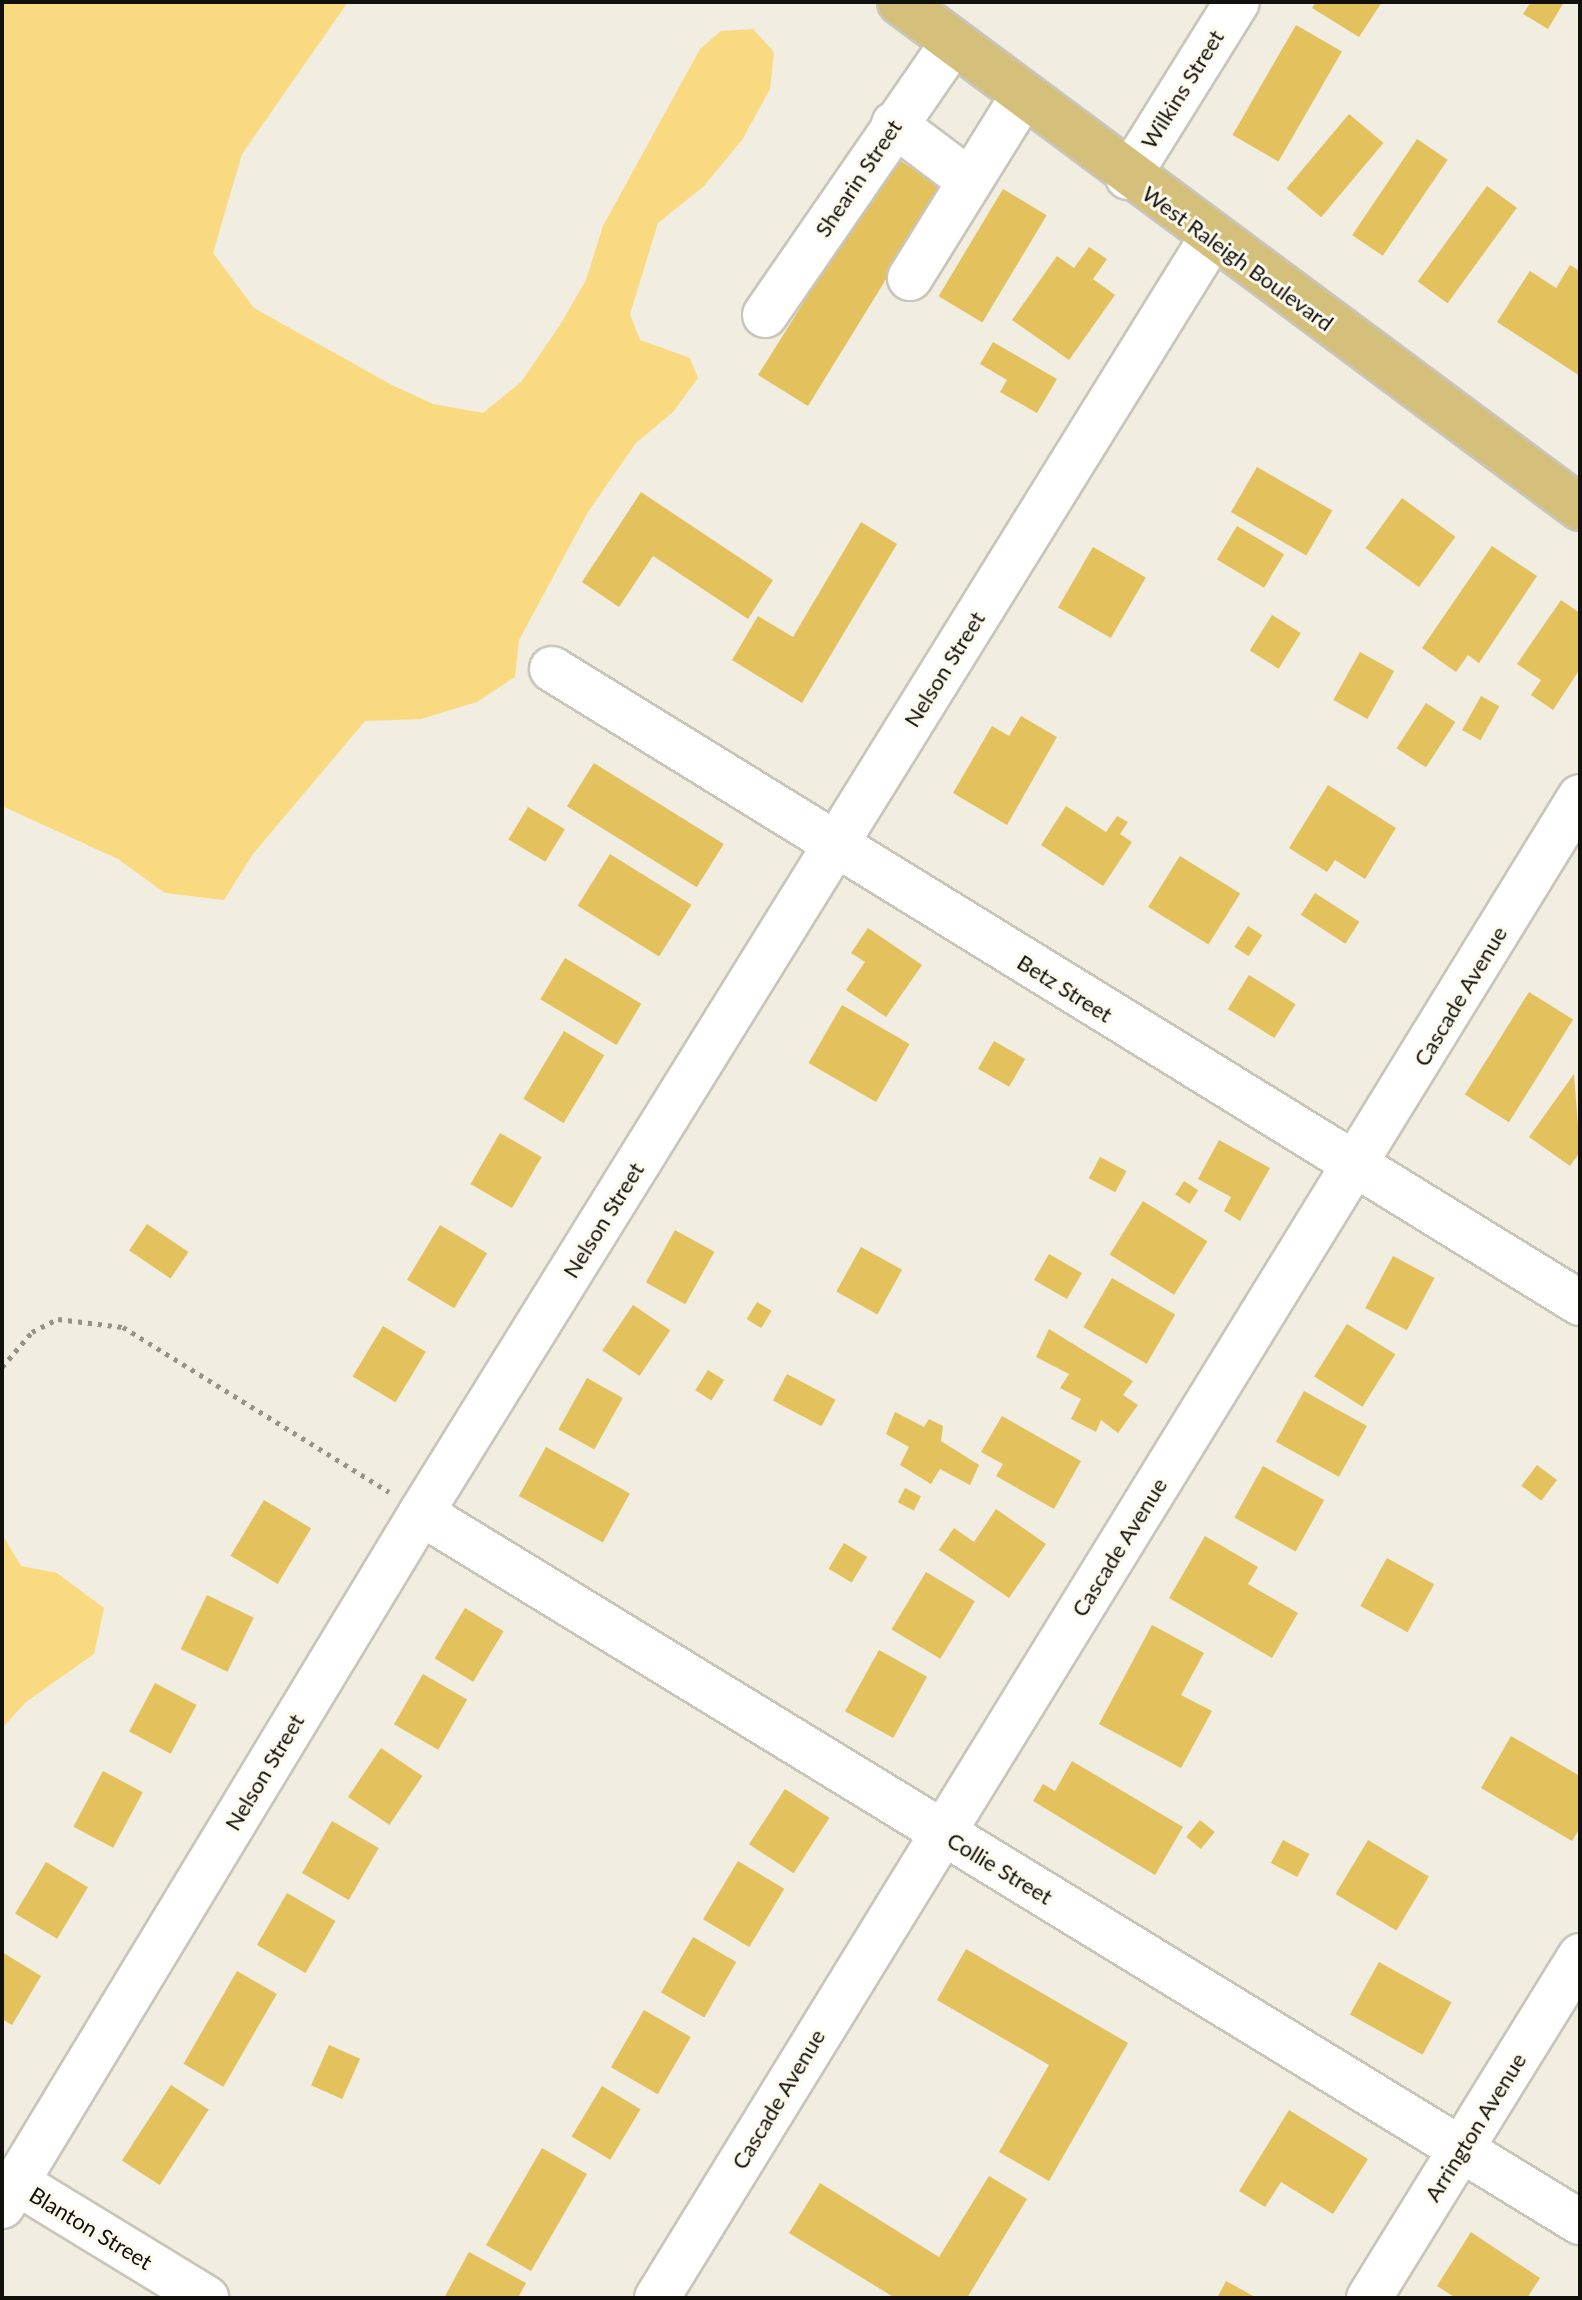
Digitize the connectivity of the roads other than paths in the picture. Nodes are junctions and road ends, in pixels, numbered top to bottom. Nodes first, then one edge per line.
1 (900, 2) edge
2 (1237, 2) edge
3 (953, 42) junction
4 (1023, 96) junction
5 (894, 124) junction
6 (1128, 177) junction
7 (970, 181) junction
8 (1211, 239) junction
9 (910, 278) dead end
10 (765, 315) dead end
11 (1580, 508) edge
12 (552, 669) dead end
13 (1580, 797) edge
14 (835, 846) junction
15 (1357, 1167) junction
16 (1580, 1303) edge
17 (421, 1513) junction
18 (941, 1832) junction
19 (1580, 1956) edge
20 (1461, 2150) junction
21 (9, 2194) edge
22 (1580, 2222) edge
23 (206, 2298) edge
24 (657, 2298) edge
25 (1369, 2298) edge

1 - 3 main road, West Raleigh Boulevard
2 - 6 street, Wilkins Street
3 - 4 main road, West Raleigh Boulevard
3 - 5 street, Shearin Street
4 - 6 main road, West Raleigh Boulevard
4 - 7 street
5 - 7 street
5 - 10 street, Shearin Street
6 - 8 main road, West Raleigh Boulevard
7 - 9 street
8 - 11 main road, West Raleigh Boulevard
8 - 14 street, Nelson Street
12 - 14 street, Betz Street
13 - 15 street, Cascade Avenue
14 - 15 street, Betz Street
14 - 17 street, Nelson Street
15 - 16 street, Betz Street
15 - 18 street, Cascade Avenue
17 - 18 street, Collie Street
17 - 21 street, Nelson Street
18 - 20 street, Collie Street
18 - 24 street, Cascade Avenue
19 - 20 street, Arrington Avenue
20 - 22 street, Collie Street
20 - 25 street, Arrington Avenue
21 - 23 street, Blanton Street

